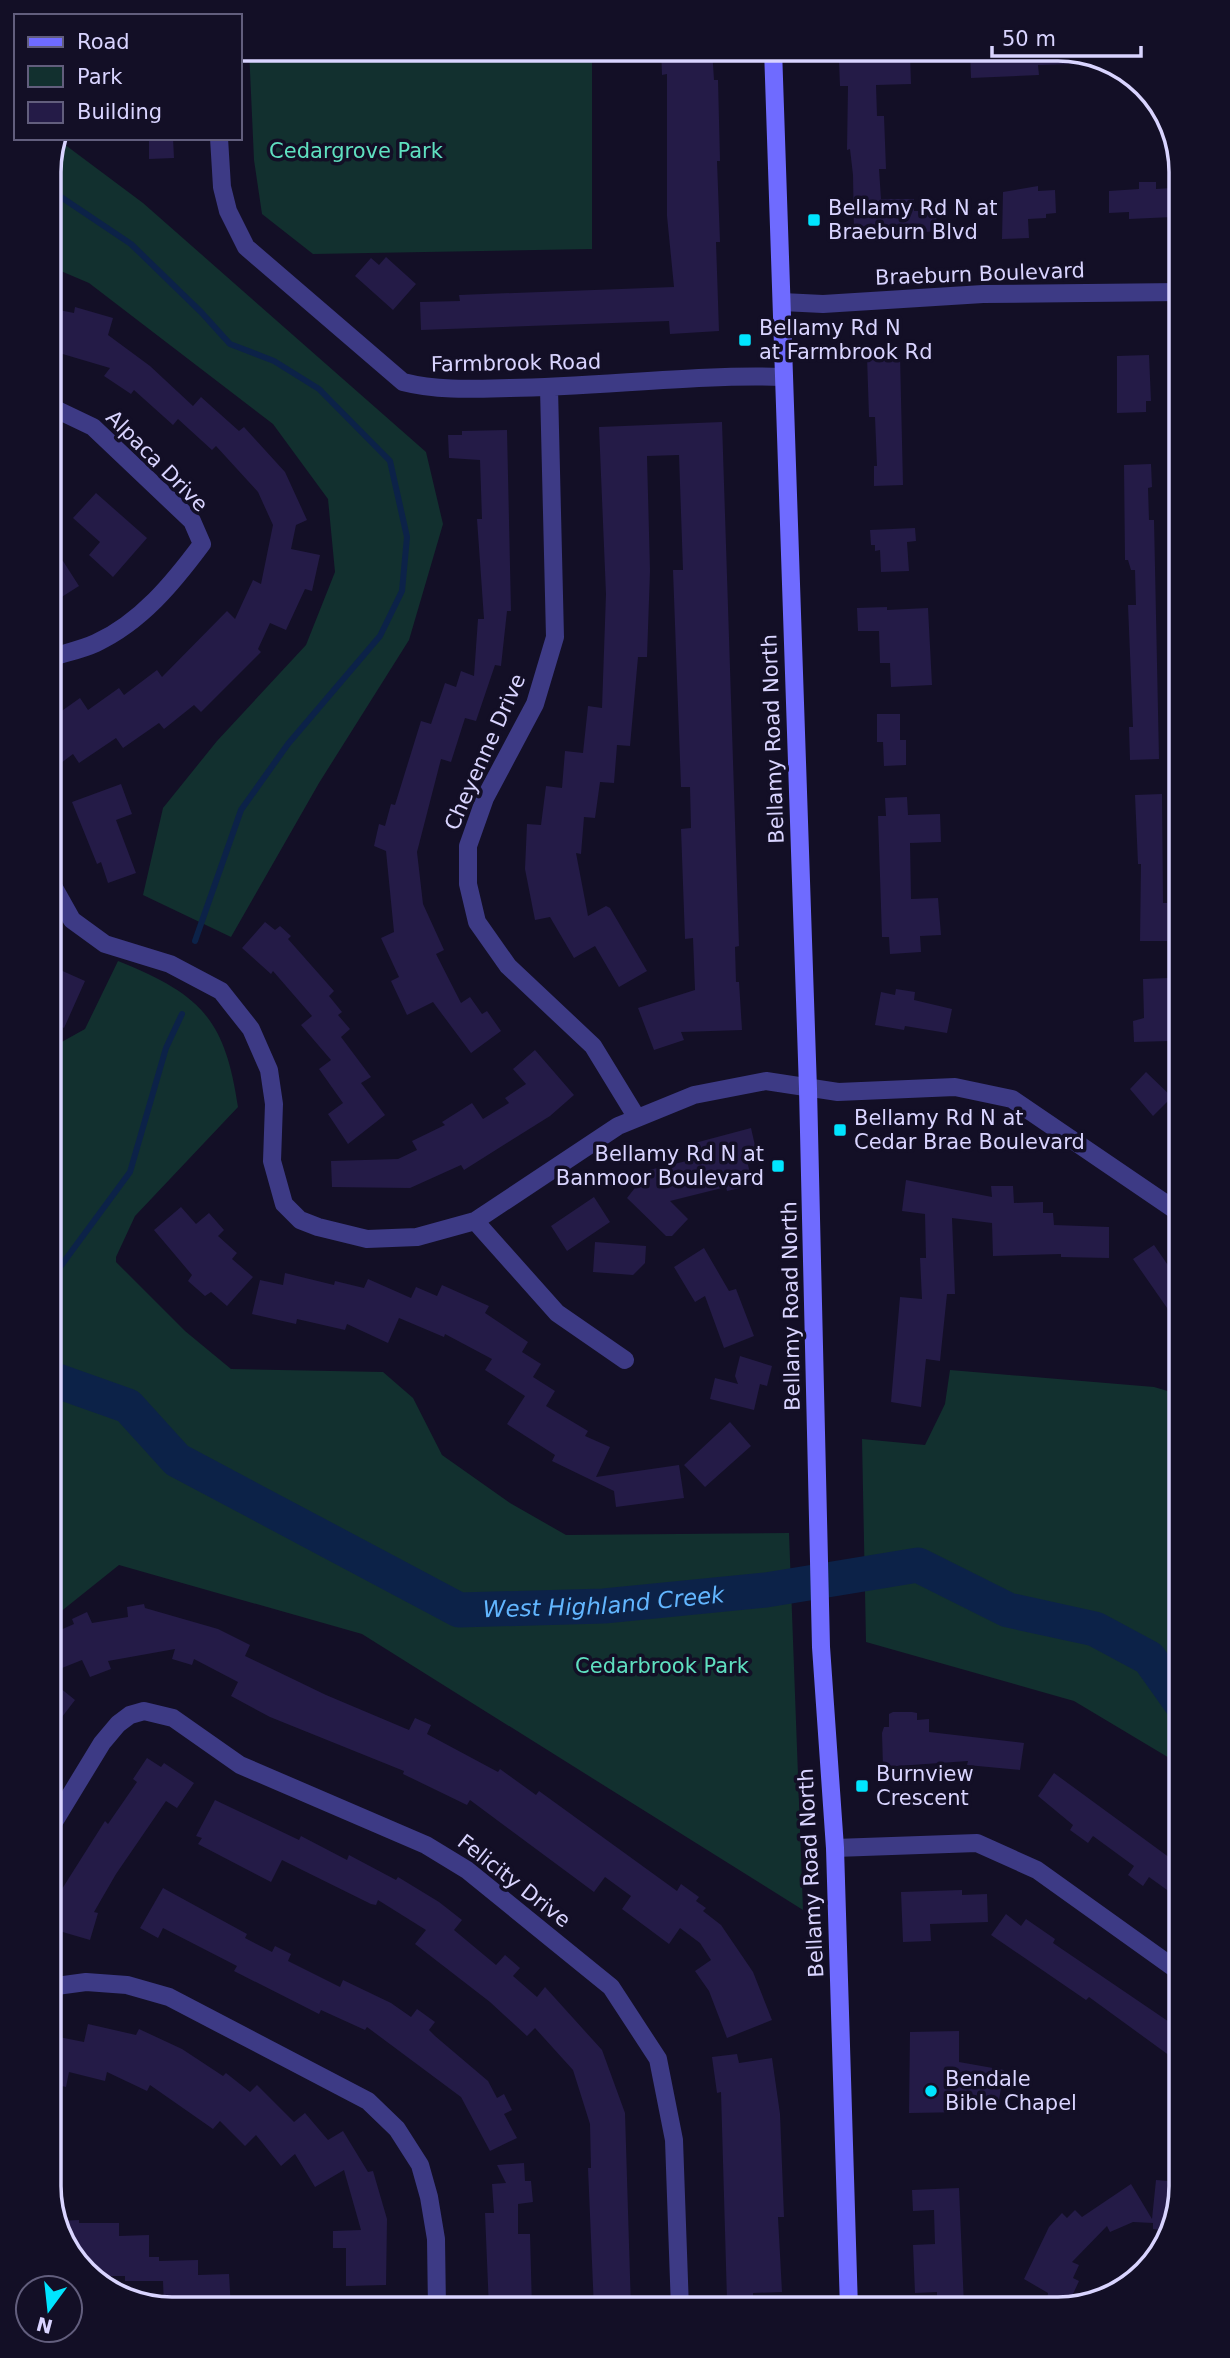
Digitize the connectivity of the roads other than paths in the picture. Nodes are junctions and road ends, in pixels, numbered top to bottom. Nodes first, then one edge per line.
1 (773, 61) edge
2 (219, 140) edge
3 (1169, 292) edge
4 (782, 302) junction
5 (783, 377) junction
6 (549, 388) junction
7 (61, 412) edge
8 (61, 654) edge
9 (61, 900) edge
10 (808, 1089) junction
11 (637, 1118) junction
12 (1169, 1206) edge
13 (475, 1221) junction
14 (625, 1360) dead end
15 (61, 1810) edge
16 (835, 1848) junction
17 (1169, 1964) edge
18 (61, 1985) edge
19 (438, 2297) edge
20 (680, 2297) edge
21 (849, 2297) edge

1 - 4 street, Bellamy Road North
2 - 6 street, Farmbrook Road
3 - 4 street, Braeburn Boulevard
4 - 5 street, Bellamy Road North
5 - 6 street, Farmbrook Road
5 - 10 street, Bellamy Road North
6 - 11 street, Cheyenne Drive
7 - 8 street, Alpaca Drive
9 - 13 street
10 - 11 street
10 - 12 street
10 - 16 street, Bellamy Road North
11 - 13 street
13 - 14 street
15 - 20 street, Felicity Drive
16 - 17 street
16 - 21 street, Bellamy Road North
18 - 19 street

